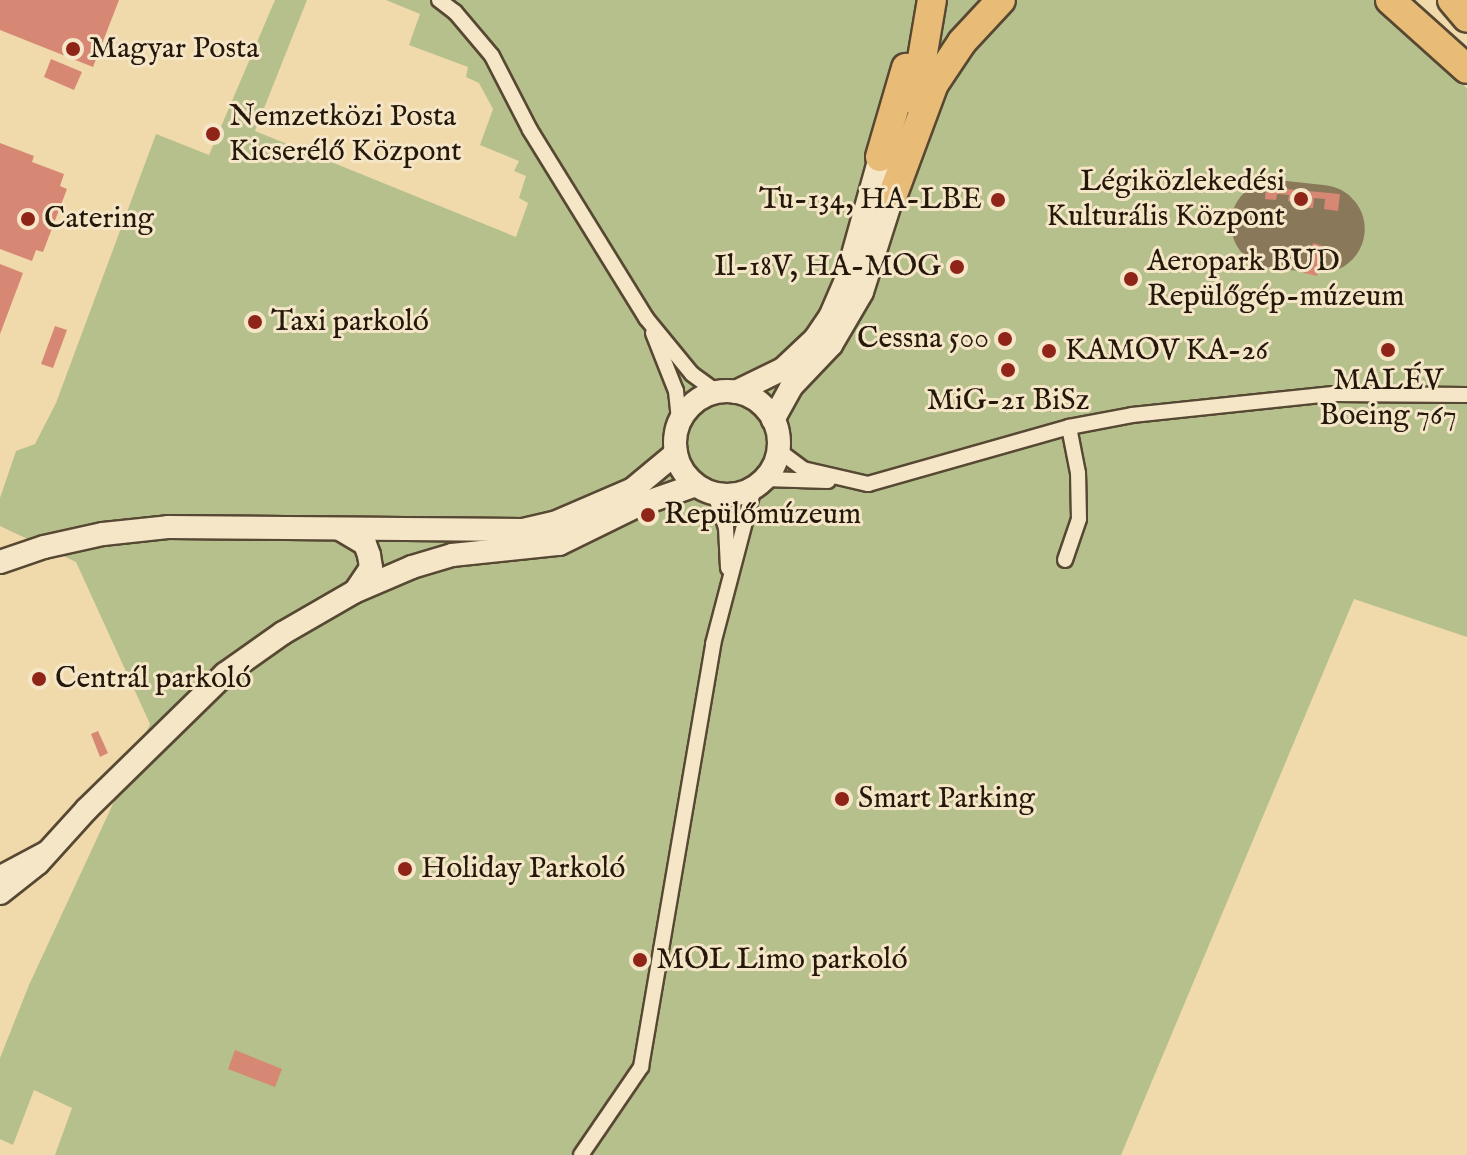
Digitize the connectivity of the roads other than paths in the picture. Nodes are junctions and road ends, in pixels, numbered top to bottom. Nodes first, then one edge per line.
1 (439, 0) edge
2 (932, 0) edge
3 (1001, 0) edge
4 (1390, 0) edge
5 (1420, 0) edge
6 (1452, 0) edge
7 (1467, 18) edge
8 (1467, 57) edge
9 (1467, 69) edge
10 (880, 157) joint
11 (893, 194) junction
12 (646, 318) junction
13 (727, 392) junction
14 (1467, 395) edge
15 (773, 420) junction
16 (679, 421) junction
17 (1069, 427) junction
18 (778, 450) junction
19 (676, 453) junction
20 (840, 480) junction
21 (759, 483) junction
22 (705, 489) junction
23 (335, 527) junction
24 (1065, 560) dead end
25 (0, 562) edge
26 (728, 585) junction
27 (354, 592) junction
28 (51, 846) junction
29 (0, 873) edge
30 (0, 893) edge
31 (581, 1155) edge

1 - 12 street
2 - 10 highway
2 - 11 highway
3 - 11 highway
4 - 9 highway
5 - 8 highway
6 - 7 highway
10 - 13 street
11 - 15 street
12 - 13 street
12 - 16 street
13 - 15 street
13 - 16 street
14 - 17 street
15 - 18 street
16 - 19 street
17 - 20 street
17 - 24 street
18 - 20 street
18 - 21 street
19 - 22 street
19 - 23 street
20 - 21 street
21 - 22 street
21 - 26 street
22 - 26 street
22 - 27 street
23 - 25 street
23 - 27 street
26 - 31 street
27 - 28 street
28 - 29 street
28 - 30 street

